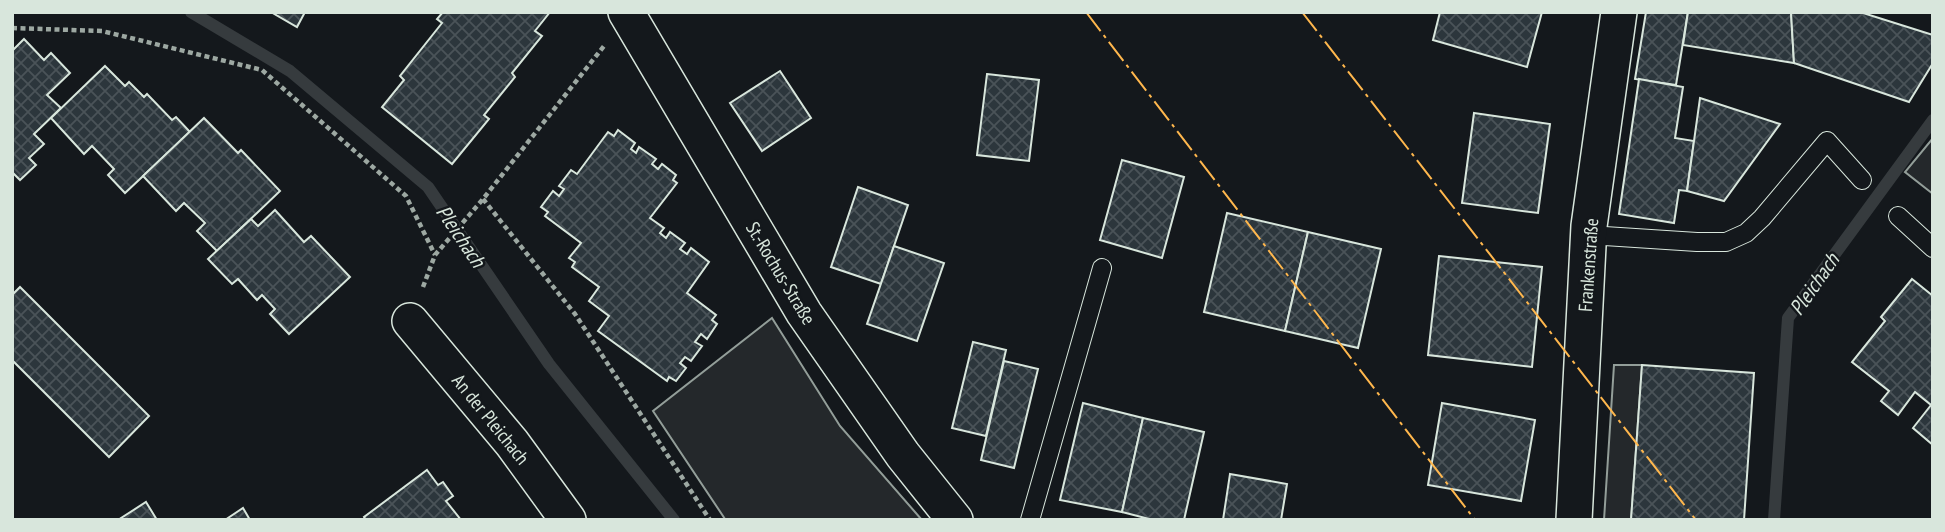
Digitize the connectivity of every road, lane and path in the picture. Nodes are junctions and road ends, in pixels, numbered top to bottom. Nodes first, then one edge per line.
1 (626, 12) edge
2 (1619, 12) edge
3 (12, 28) edge
4 (605, 44) dead end
5 (1862, 180) dead end
6 (483, 199) junction
7 (1898, 216) dead end
8 (1589, 235) junction
9 (1933, 248) edge
10 (1101, 268) dead end
11 (410, 321) dead end
12 (568, 520) edge
13 (709, 520) edge
14 (955, 520) edge
15 (1030, 520) edge
16 (1574, 520) edge

1 - 14 street, St.-Rochus-Straße
2 - 8 street, Frankenstraße
3 - 6 path
4 - 6 path
5 - 8 lane
6 - 13 path
7 - 9 lane
8 - 16 street, Frankenstraße
10 - 15 lane
11 - 12 street, An der Pleichach

